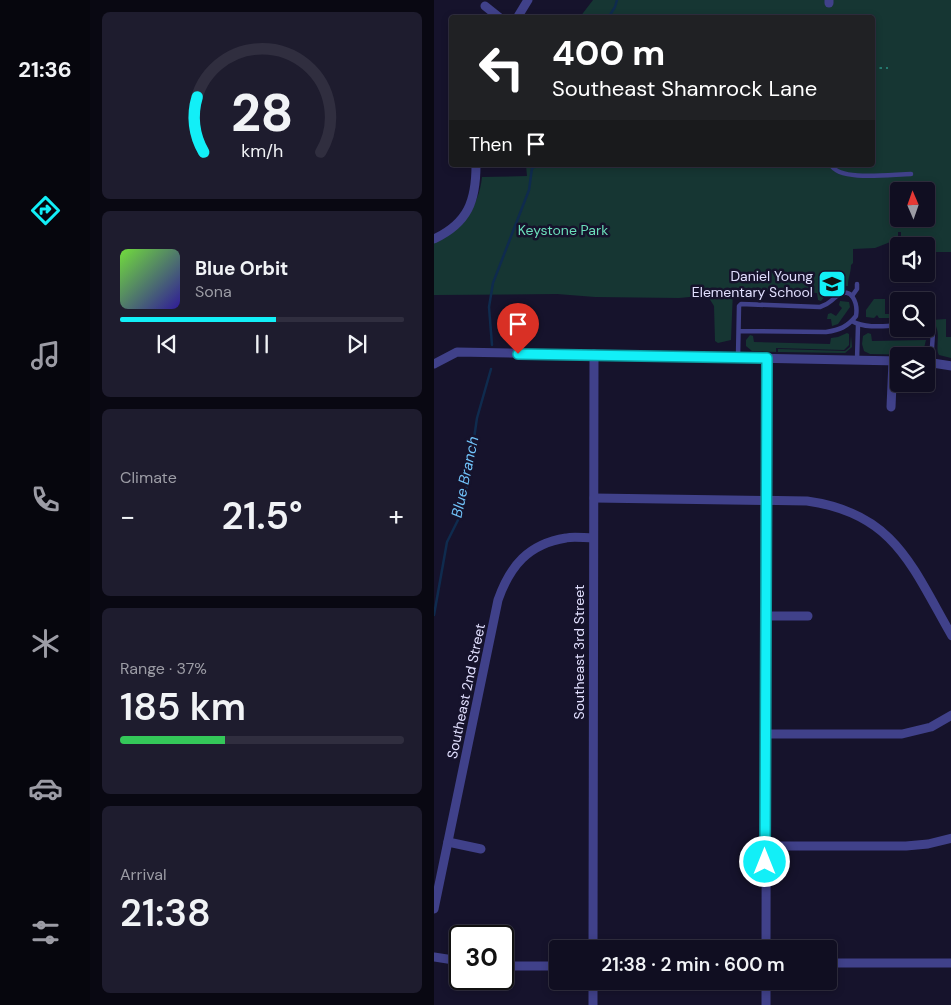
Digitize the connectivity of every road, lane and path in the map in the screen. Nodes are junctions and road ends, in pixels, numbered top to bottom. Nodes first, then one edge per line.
1 (528, 0) edge
2 (484, 6) dead end
3 (496, 15) edge
4 (519, 15) edge
5 (875, 68) edge
6 (888, 68) dead end
7 (476, 167) edge
8 (832, 167) edge
9 (911, 174) dead end
10 (434, 239) edge
11 (857, 284) dead end
12 (852, 296) junction
13 (852, 322) junction
14 (858, 325) junction
15 (890, 325) edge
16 (739, 331) junction
17 (594, 354) junction
18 (738, 357) junction
19 (767, 358) junction
20 (857, 360) junction
21 (890, 361) edge
22 (434, 364) edge
23 (935, 364) edge
24 (951, 366) edge
25 (893, 392) edge
26 (891, 408) dead end
27 (594, 498) junction
28 (766, 500) junction
29 (593, 538) junction
30 (766, 616) junction
31 (808, 616) dead end
32 (951, 636) edge
33 (951, 715) edge
34 (765, 734) junction
35 (951, 838) edge
36 (448, 842) junction
37 (765, 846) junction
38 (481, 849) dead end
39 (434, 909) edge
40 (593, 940) edge
41 (766, 940) edge
42 (434, 957) edge
43 (449, 960) edge
44 (837, 963) edge
45 (951, 963) edge
46 (514, 966) edge
47 (549, 966) edge
48 (593, 990) edge
49 (766, 990) edge
50 (593, 1005) edge
51 (766, 1005) edge

1 - 4 street
2 - 3 street
5 - 6 path
7 - 10 street
8 - 9 lane
11 - 12 lane
12 - 13 lane
12 - 16 lane
13 - 14 lane
13 - 16 lane
14 - 15 lane
14 - 20 lane
16 - 18 lane
17 - 18 street
17 - 22 street
17 - 27 street, Southeast 3rd Street
18 - 19 street
19 - 20 street
19 - 28 street
20 - 21 street
23 - 24 street
25 - 26 street
27 - 28 street
27 - 29 street, Southeast 3rd Street
28 - 30 street
28 - 32 street
29 - 36 street, Southeast 2nd Street
29 - 40 street, Southeast 3rd Street
30 - 31 street
30 - 34 street
33 - 34 street
34 - 37 street
35 - 37 street
36 - 38 street
36 - 39 street, Southeast 2nd Street
37 - 41 street
42 - 43 street
44 - 45 street
46 - 47 street
48 - 50 street
49 - 51 street

